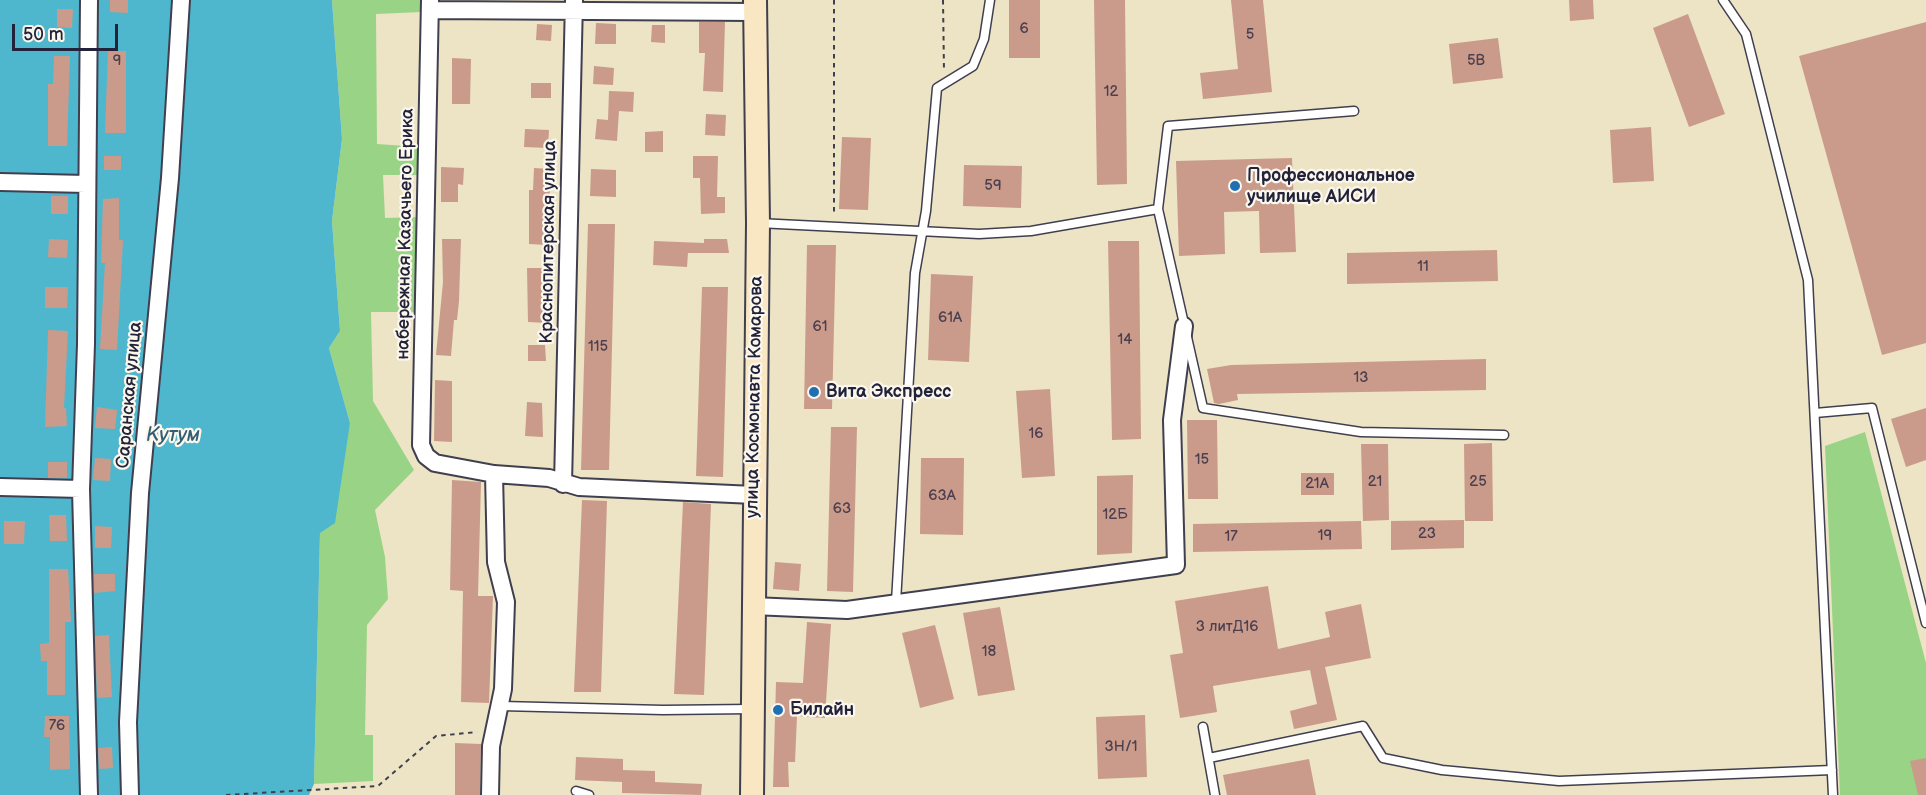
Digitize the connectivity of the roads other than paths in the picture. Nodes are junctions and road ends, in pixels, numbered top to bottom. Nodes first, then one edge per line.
1 (88, 0) edge
2 (181, 0) edge
3 (990, 0) edge
4 (1723, 0) edge
5 (430, 5) edge
6 (574, 5) edge
7 (754, 6) edge
8 (1354, 111) dead end
9 (0, 182) edge
10 (86, 184) junction
11 (1158, 209) junction
12 (758, 223) junction
13 (923, 231) junction
14 (1184, 326) junction
15 (1815, 413) junction
16 (1504, 435) dead end
17 (494, 474) junction
18 (563, 484) junction
19 (0, 488) edge
20 (81, 489) junction
21 (754, 495) junction
22 (896, 602) junction
23 (752, 606) junction
24 (1926, 623) edge
25 (501, 706) junction
26 (752, 708) junction
27 (1203, 727) dead end
28 (1209, 758) junction
29 (1832, 770) junction
30 (576, 790) dead end
31 (89, 795) edge
32 (130, 795) edge
33 (490, 795) edge
34 (589, 795) edge
35 (752, 795) edge
36 (1215, 795) edge
37 (1833, 795) edge

1 - 10 street
2 - 32 street, Саранская улица
3 - 13 lane
4 - 15 lane
5 - 6 street
5 - 17 street, набережная Казачьего Ерика
6 - 7 street
6 - 18 street, Краснопитерская улица
7 - 12 main road, улица Космонавта Комарова
8 - 11 lane
9 - 10 street
10 - 20 street
11 - 13 lane
11 - 14 lane
12 - 13 lane
12 - 21 main road, улица Космонавта Комарова
13 - 22 lane
14 - 16 lane
14 - 22 street
15 - 24 lane
15 - 29 lane
17 - 18 street
17 - 25 street
18 - 21 street
19 - 20 street
20 - 31 street
21 - 23 main road, улица Космонавта Комарова
22 - 23 street
23 - 26 main road, улица Космонавта Комарова
25 - 26 lane
25 - 33 street
26 - 35 main road, улица Космонавта Комарова
27 - 28 lane
28 - 29 lane
28 - 36 lane
29 - 37 lane
30 - 34 lane

